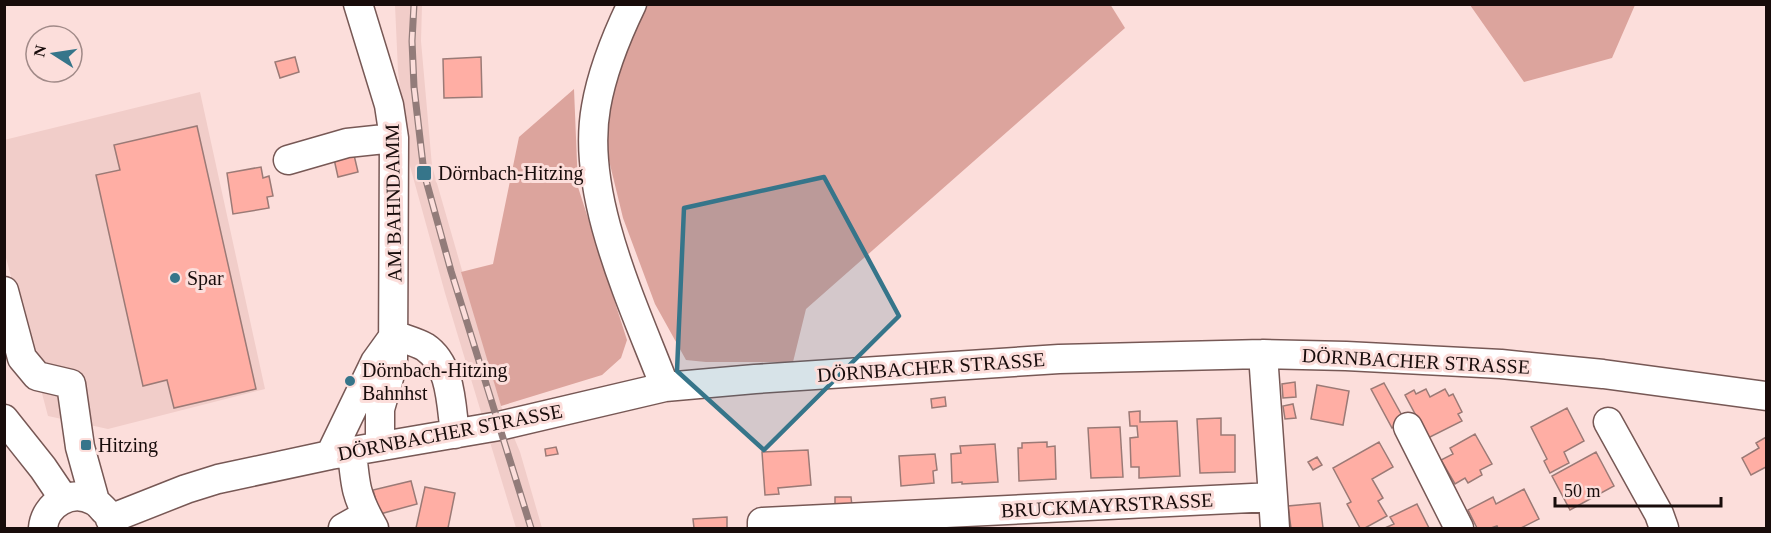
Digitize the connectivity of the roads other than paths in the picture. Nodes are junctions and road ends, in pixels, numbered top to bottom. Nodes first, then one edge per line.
1 (358, 4) edge
2 (632, 4) edge
3 (394, 138) junction
4 (288, 160) dead end
5 (4, 291) edge
6 (394, 335) junction
7 (1263, 354) junction
8 (665, 387) junction
9 (1767, 396) edge
10 (4, 419) edge
11 (1608, 422) dead end
12 (1408, 428) dead end
13 (455, 434) junction
14 (380, 445) junction
15 (341, 452) junction
16 (1273, 497) junction
17 (64, 499) junction
18 (105, 516) edge
19 (361, 524) edge
20 (762, 525) edge
21 (43, 528) edge
22 (1275, 528) edge
23 (1459, 528) edge
24 (1664, 528) edge

1 - 3 street, AM BAHNDAMM
2 - 8 street
3 - 4 street
3 - 6 street, AM BAHNDAMM
5 - 18 street
6 - 13 street
6 - 14 street, AM BAHNDAMM
6 - 15 street
7 - 8 street, DÖRNBACHER STRASSE
7 - 9 street, DÖRNBACHER STRASSE
7 - 16 street
8 - 13 street, DÖRNBACHER STRASSE
10 - 17 street
11 - 24 street
12 - 23 street
13 - 14 street, DÖRNBACHER STRASSE
14 - 15 street, DÖRNBACHER STRASSE
15 - 18 street, DÖRNBACHER STRASSE
15 - 19 street
16 - 20 street, BRUCKMAYRSTRASSE
16 - 22 street
17 - 18 street
17 - 21 street

